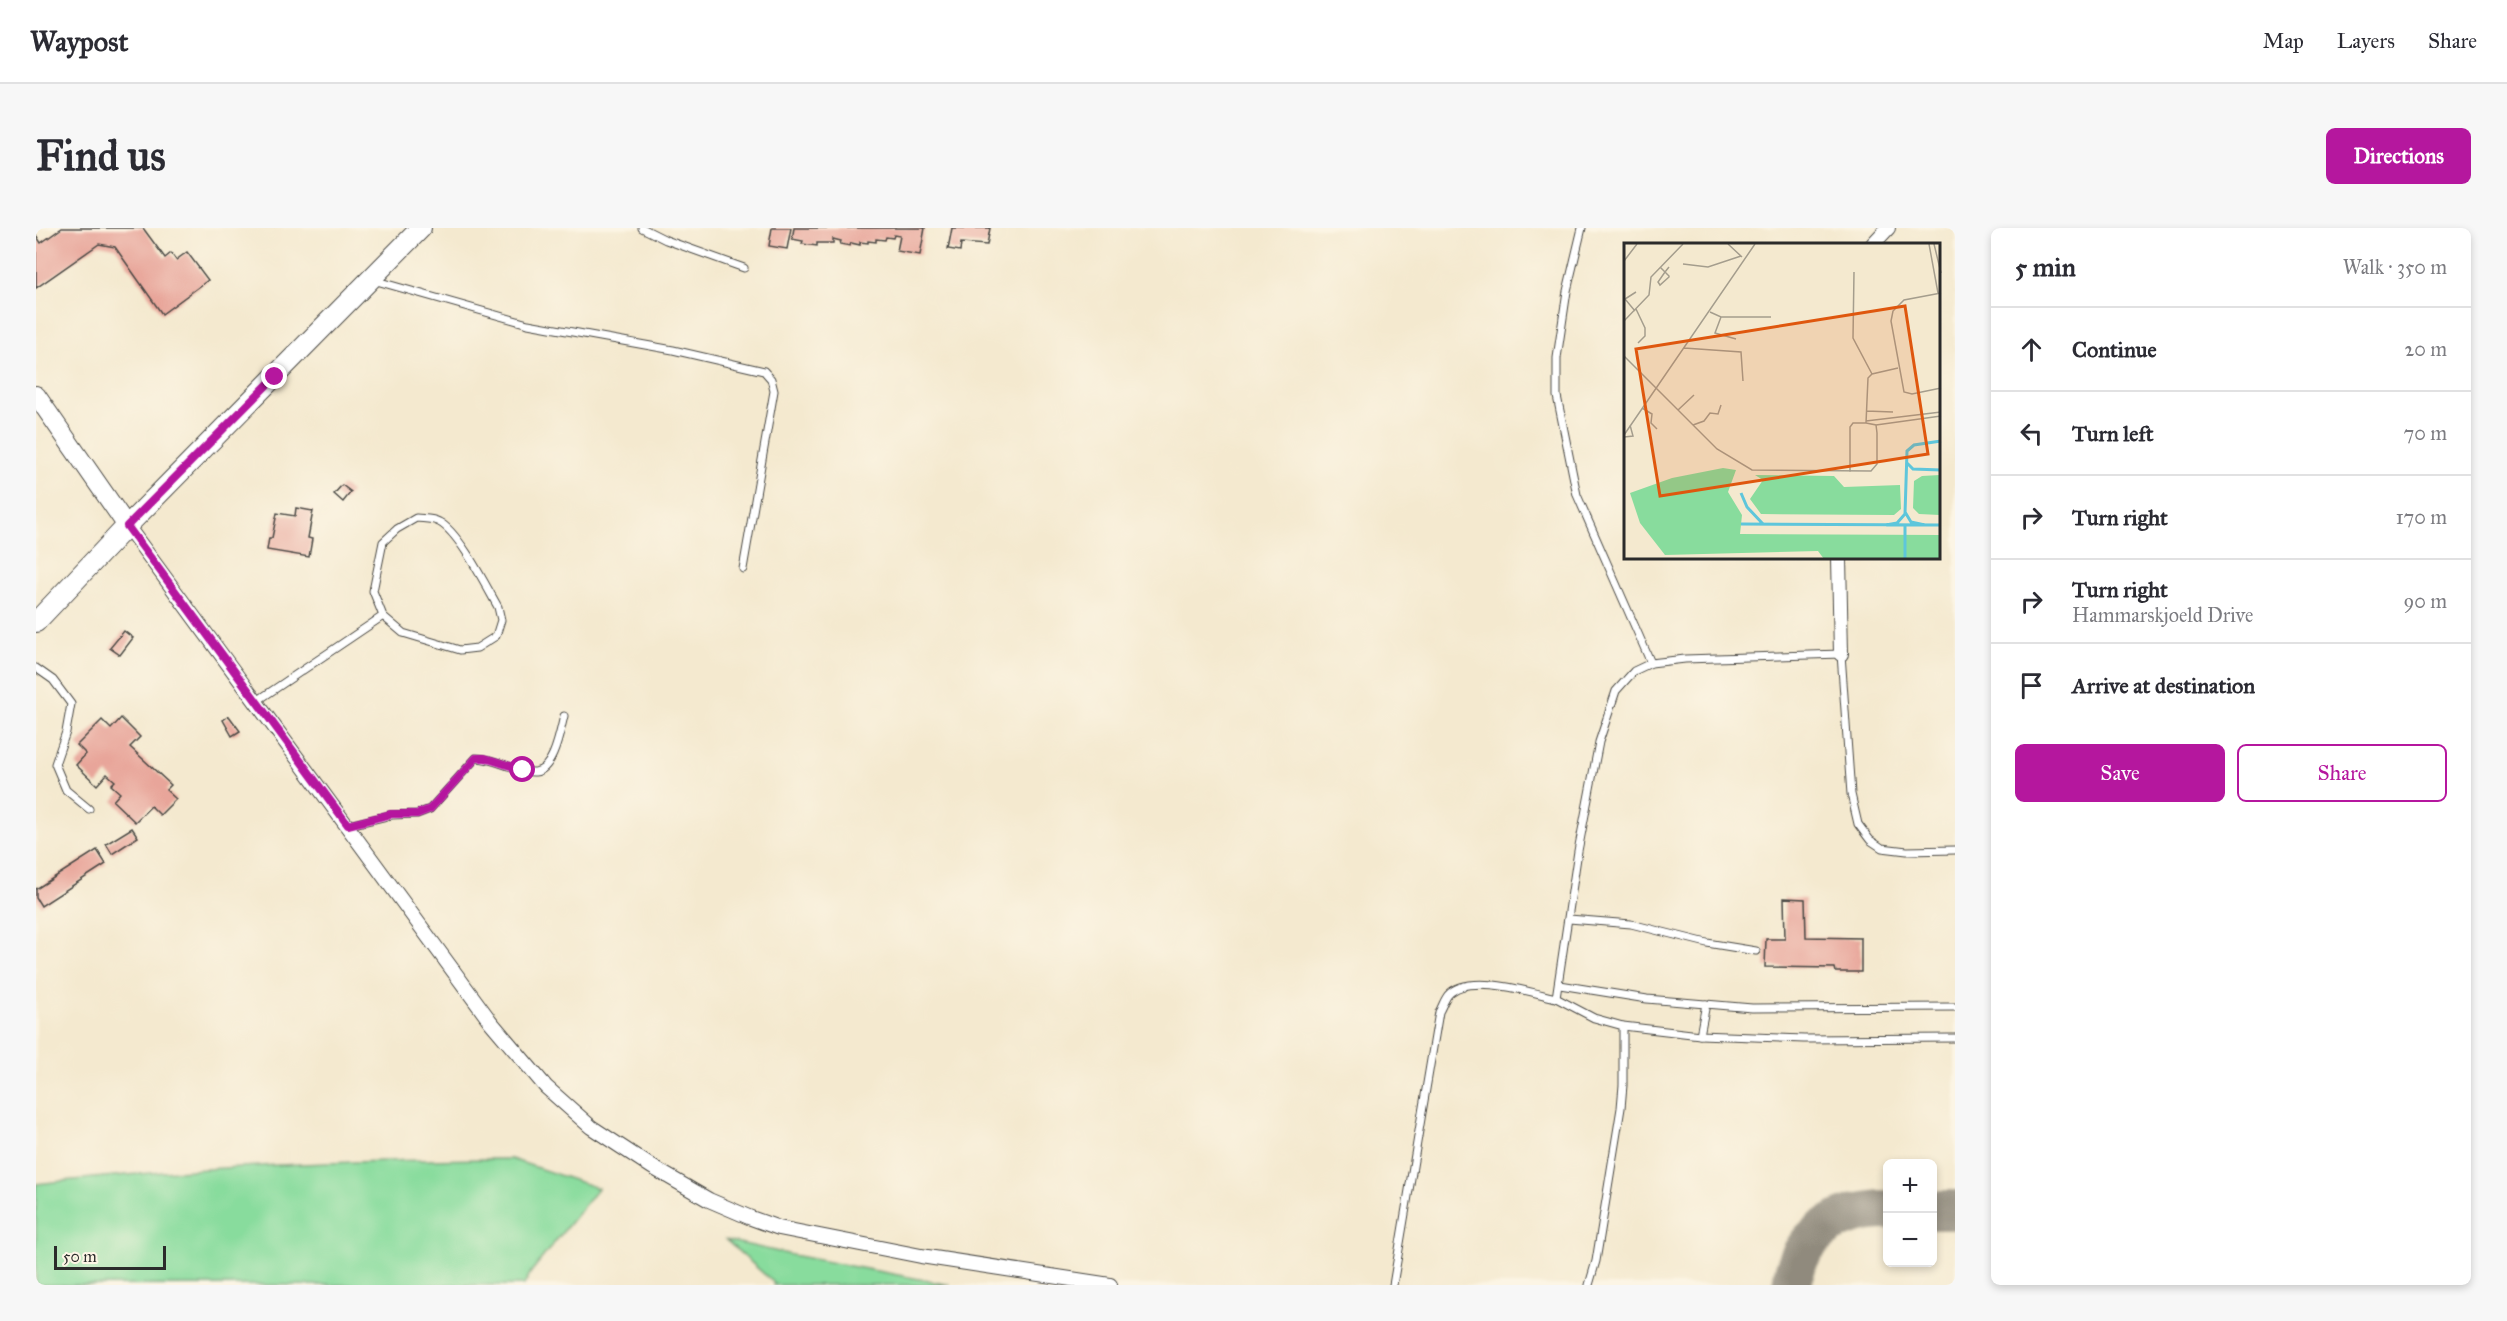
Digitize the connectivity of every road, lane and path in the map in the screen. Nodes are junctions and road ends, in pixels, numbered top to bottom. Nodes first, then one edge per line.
1 (421, 228) edge
2 (642, 228) edge
3 (1582, 228) edge
4 (1888, 228) edge
5 (1874, 243) edge
6 (744, 268) dead end
7 (370, 280) junction
8 (36, 395) edge
9 (127, 526) junction
10 (1839, 560) edge
11 (743, 569) dead end
12 (383, 616) junction
13 (36, 622) edge
14 (1841, 654) junction
15 (1651, 663) junction
16 (36, 668) edge
17 (257, 701) junction
18 (564, 716) dead end
19 (88, 809) dead end
20 (348, 825) junction
21 (1955, 850) edge
22 (1569, 919) junction
23 (1756, 951) dead end
24 (1560, 985) junction
25 (1556, 998) junction
26 (1706, 1004) junction
27 (1955, 1007) edge
28 (1623, 1026) junction
29 (1700, 1035) junction
30 (1955, 1038) edge
31 (1110, 1285) edge
32 (1393, 1285) edge
33 (1588, 1285) edge

1 - 7 main road
2 - 6 lane
3 - 15 lane
4 - 5 street
7 - 9 main road
7 - 11 lane
8 - 9 street
9 - 13 main road
9 - 17 street
10 - 14 street
12 - 12 lane
12 - 17 lane
14 - 15 lane
14 - 21 lane
15 - 22 lane
16 - 19 lane
17 - 20 street
18 - 20 lane
20 - 31 street
22 - 23 lane
22 - 24 lane
24 - 25 lane
24 - 26 lane
25 - 28 lane
25 - 32 lane
26 - 27 lane
26 - 29 lane
28 - 29 lane
28 - 33 lane
29 - 30 lane

